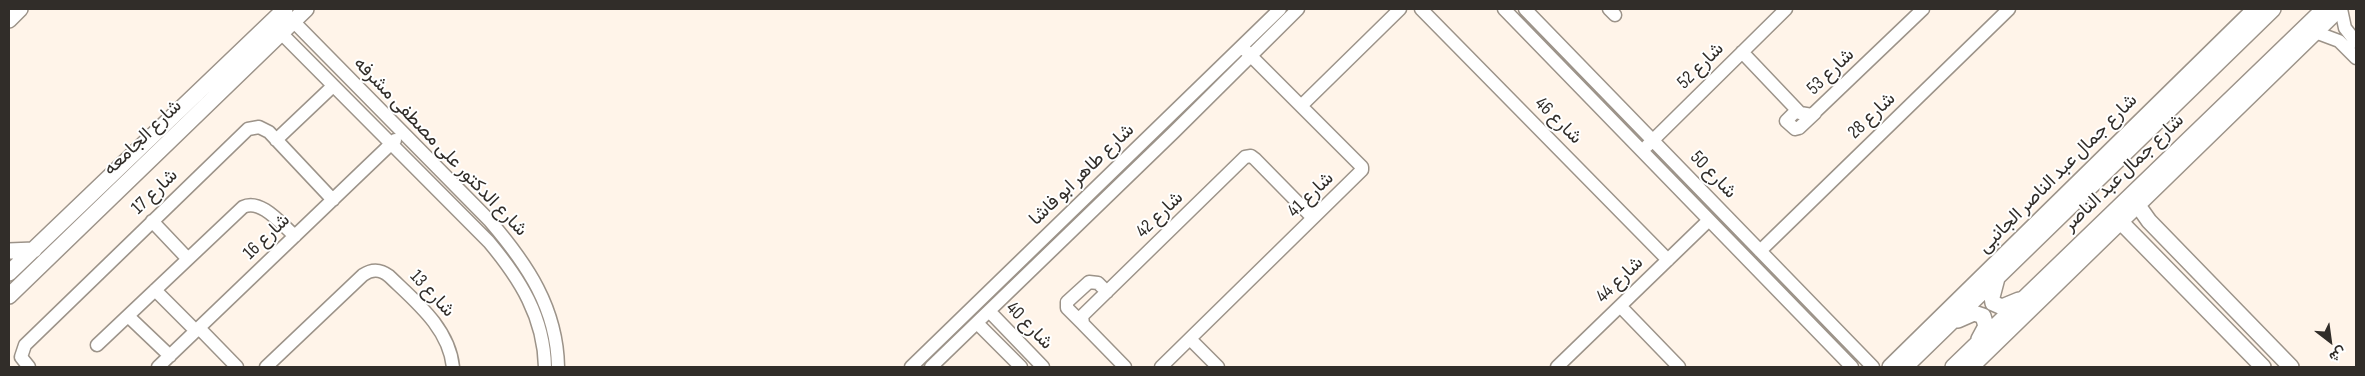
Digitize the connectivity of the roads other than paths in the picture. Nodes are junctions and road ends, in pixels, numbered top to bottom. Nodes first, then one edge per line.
1 (20, 9) edge
2 (306, 9) edge
3 (1280, 9) edge
4 (1298, 9) edge
5 (1400, 9) edge
6 (1421, 9) edge
7 (1504, 9) edge
8 (1525, 9) edge
9 (1786, 9) edge
10 (1923, 9) edge
11 (2009, 9) edge
12 (2255, 9) edge
13 (2273, 9) edge
14 (2324, 9) edge
15 (2340, 9) edge
16 (289, 15) edge
17 (9, 20) edge
18 (2315, 32) junction
19 (281, 33) junction
20 (2356, 42) edge
21 (1246, 51) junction
22 (1742, 52) junction
23 (2356, 58) edge
24 (333, 86) junction
25 (2244, 93) junction
26 (1301, 106) junction
27 (402, 133) junction
28 (276, 140) junction
29 (1653, 140) junction
30 (391, 145) junction
31 (1642, 151) junction
32 (2090, 179) junction
33 (333, 200) junction
34 (2134, 200) junction
35 (2116, 217) junction
36 (1313, 218) junction
37 (1709, 220) junction
38 (152, 221) junction
39 (295, 236) junction
40 (34, 250) junction
41 (9, 251) edge
42 (1760, 251) junction
43 (188, 259) junction
44 (1668, 260) junction
45 (9, 273) edge
46 (1998, 276) junction
47 (155, 290) junction
48 (10, 291) edge
49 (1107, 292) junction
50 (2027, 296) junction
51 (1620, 306) junction
52 (989, 311) junction
53 (128, 316) junction
54 (1952, 322) junction
55 (977, 323) junction
56 (1083, 324) junction
57 (198, 330) junction
58 (1190, 339) junction
59 (97, 345) dead end
60 (1975, 346) junction
61 (170, 356) junction
62 (22, 365) edge
63 (158, 367) edge
64 (237, 367) edge
65 (266, 367) edge
66 (453, 367) edge
67 (545, 367) edge
68 (558, 367) edge
69 (911, 367) edge
70 (931, 367) edge
71 (1021, 367) edge
72 (1043, 367) edge
73 (1125, 367) edge
74 (1162, 367) edge
75 (1218, 367) edge
76 (1557, 367) edge
77 (1680, 367) edge
78 (1852, 367) edge
79 (1873, 367) edge
80 (1890, 367) edge
81 (1905, 367) edge
82 (1953, 367) edge
83 (1971, 367) edge
84 (2263, 367) edge
85 (2291, 367) edge

1 - 17 main road
2 - 16 main road, شارع الجامعه
3 - 21 street, شارع طاهر ابو فاشا
4 - 21 street, شارع طاهر ابو فاشا
5 - 26 street
6 - 44 street, شارع 46
7 - 31 street, شارع 50
8 - 29 street, شارع 50
9 - 22 street, شارع 52
10 - 22 street, شارع 53
11 - 42 street, شارع 28
12 - 32 main road, شارع جمال عبد الناصر الجانبى
13 - 32 main road, شارع جمال عبد الناصر
14 - 25 main road, شارع جمال عبد الناصر
15 - 18 main road
15 - 20 street
16 - 19 main road, شارع الجامعه
16 - 27 street, شارع الدكتور على مصطفى مشرفه
16 - 40 main road, شارع الجامعه
18 - 23 street
18 - 25 main road
19 - 24 street, شارع الدكتور على مصطفى مشرفه
19 - 48 main road, شارع الجامعه
21 - 26 street, شارع 41
21 - 52 street, شارع طاهر ابو فاشا
21 - 69 street, شارع طاهر ابو فاشا
22 - 29 street, شارع 52
24 - 28 street
24 - 30 street, شارع الدكتور على مصطفى مشرفه
25 - 34 main road, شارع جمال عبد الناصر
26 - 36 street, شارع 41
27 - 30 street, شارع 16
27 - 68 street, شارع الدكتور على مصطفى مشرفه
28 - 33 street, شارع 17
28 - 38 street, شارع 17
29 - 31 street, شارع 52
29 - 42 street, شارع 50
30 - 33 street, شارع 16
30 - 67 street, شارع الدكتور على مصطفى مشرفه
31 - 37 street, شارع 50
32 - 46 main road, شارع جمال عبد الناصر
32 - 80 main road, شارع جمال عبد الناصر الجانبى
33 - 39 street, شارع 16
34 - 35 main road
34 - 85 main road
35 - 50 main road, شارع جمال عبد الناصر
35 - 83 main road
35 - 84 main road
36 - 49 street, شارع 42
36 - 58 street, شارع 41
37 - 44 street, شارع 44
37 - 78 street, شارع 50
38 - 43 street
38 - 62 street, شارع 17
39 - 43 street
39 - 57 street, شارع 16
40 - 41 main road
40 - 45 main road, شارع الجامعه
42 - 79 street, شارع 50
43 - 47 street
44 - 51 street, شارع 44
46 - 50 main road
46 - 54 main road, شارع جمال عبد الناصر
47 - 53 street
47 - 57 street
49 - 56 street, شارع 42
49 - 56 street
50 - 60 main road, شارع جمال عبد الناصر
51 - 76 street, شارع 44
51 - 77 street
52 - 55 street, شارع طاهر ابو فاشا
52 - 72 street, شارع 40
53 - 59 street
53 - 61 street
54 - 60 main road
54 - 81 main road, شارع جمال عبد الناصر
55 - 70 street, شارع طاهر ابو فاشا
55 - 71 street, شارع 40
56 - 73 street
57 - 61 street, شارع 16
57 - 64 street
58 - 74 street, شارع 41
58 - 75 street
60 - 82 main road, شارع جمال عبد الناصر
61 - 63 street, شارع 16
65 - 66 street, شارع 13

